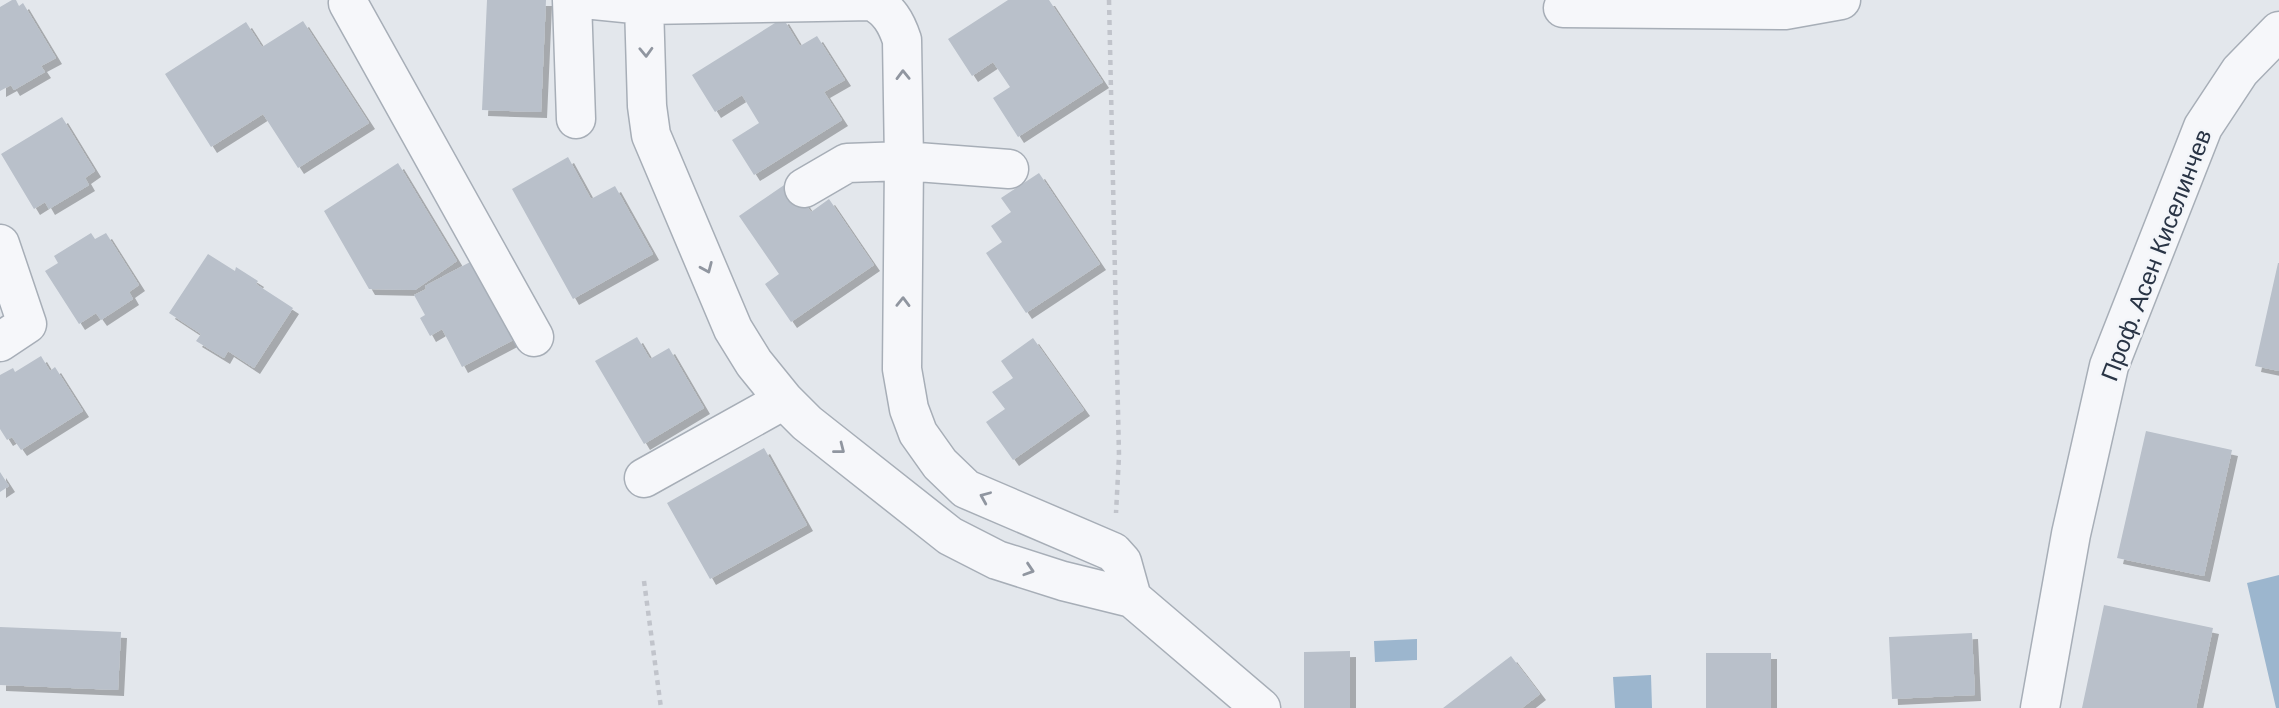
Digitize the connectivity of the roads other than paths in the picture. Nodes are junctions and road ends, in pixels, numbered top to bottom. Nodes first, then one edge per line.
1 (349, 0) edge
2 (572, 0) edge
3 (594, 0) edge
4 (1841, 0) edge
5 (645, 5) junction
6 (1563, 8) dead end
7 (2279, 31) edge
8 (576, 119) dead end
9 (904, 162) junction
10 (1009, 169) dead end
11 (804, 188) dead end
12 (0, 244) edge
13 (534, 337) dead end
14 (0, 342) edge
15 (784, 400) junction
16 (644, 478) dead end
17 (1132, 598) junction
18 (1261, 708) edge
19 (2040, 708) edge

1 - 13 street
2 - 8 street
3 - 5 street
4 - 6 street
9 -> 5 street
5 -> 15 street
7 - 19 street, Проф. Асен Киселинчев
9 - 10 street
9 - 11 street
17 -> 9 street
12 - 14 street
15 - 16 street
15 -> 17 street
17 - 18 street

